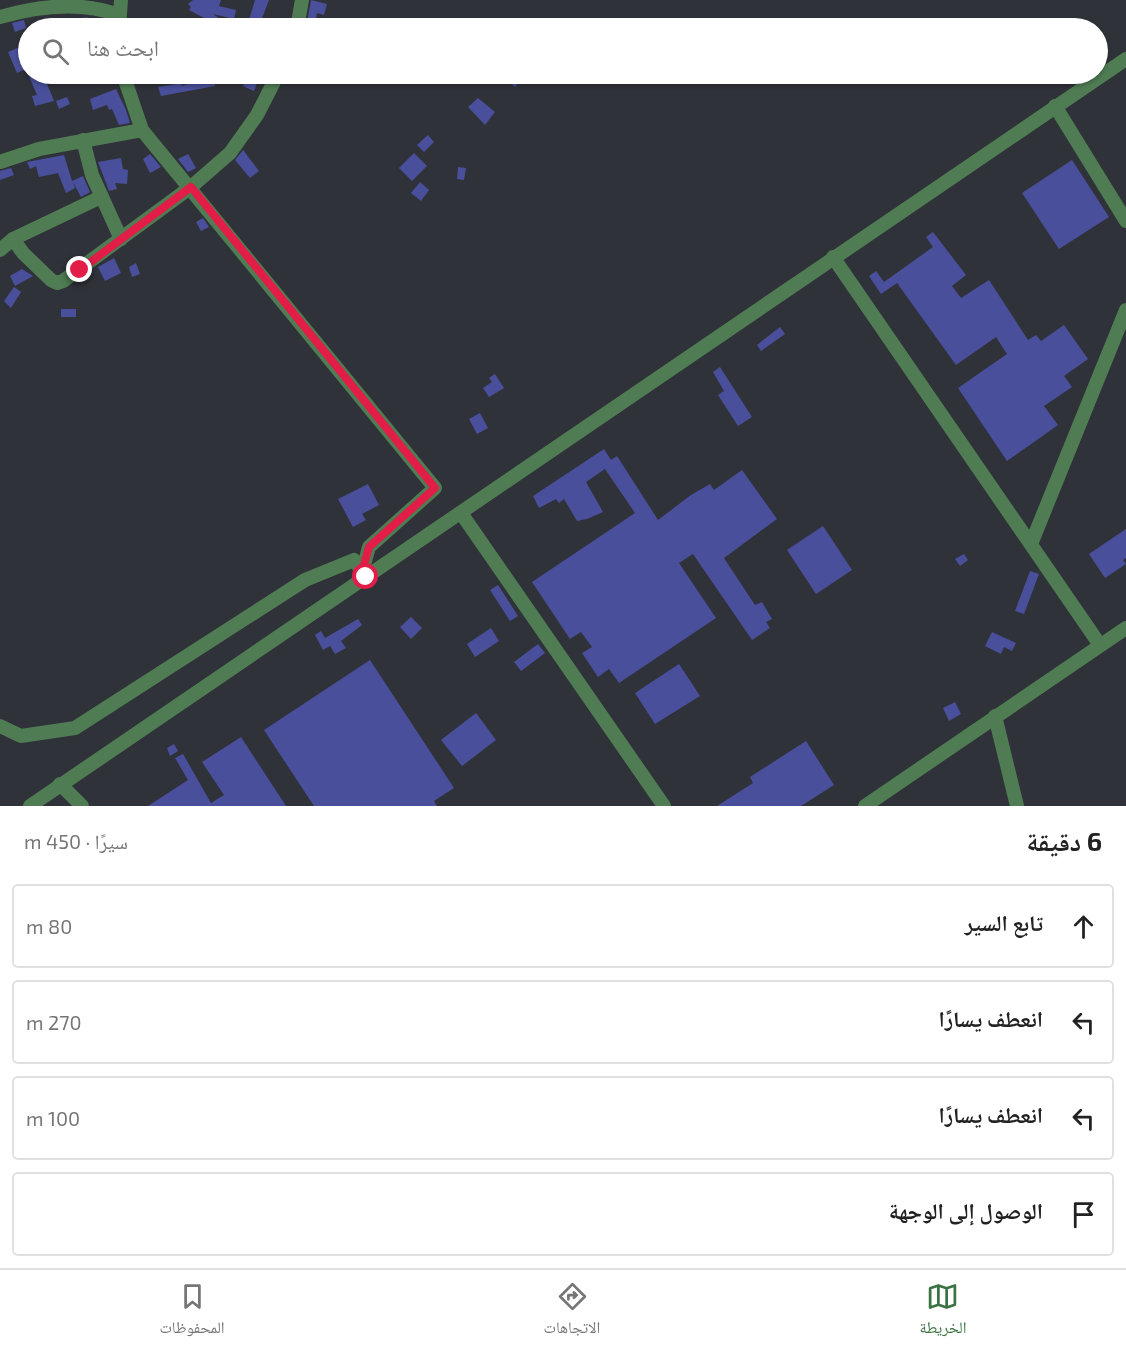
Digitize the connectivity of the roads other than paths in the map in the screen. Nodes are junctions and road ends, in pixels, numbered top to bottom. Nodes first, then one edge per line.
1 (121, 0) edge
2 (302, 0) edge
3 (0, 17) edge
4 (114, 18) edge
5 (119, 18) edge
6 (299, 18) edge
7 (1126, 59) edge
8 (1108, 71) edge
9 (126, 84) edge
10 (273, 84) edge
11 (1088, 84) edge
12 (1055, 106) junction
13 (142, 130) junction
14 (83, 140) junction
15 (0, 162) edge
16 (191, 187) junction
17 (101, 198) junction
18 (1126, 221) edge
19 (13, 239) junction
20 (121, 239) junction
21 (0, 250) edge
22 (833, 257) junction
23 (1126, 310) edge
24 (461, 513) junction
25 (1031, 544) junction
26 (366, 577) junction
27 (1126, 628) edge
28 (1100, 645) junction
29 (995, 716) junction
30 (0, 726) edge
31 (60, 784) junction
32 (30, 806) edge
33 (82, 806) edge
34 (664, 806) edge
35 (865, 806) edge
36 (1017, 806) edge

1 - 5 street
2 - 6 street
3 - 4 street
7 - 8 street
9 - 13 street
10 - 16 street
11 - 12 street
12 - 18 street
12 - 22 street
13 - 14 street
13 - 16 street
14 - 15 street
14 - 17 street
16 - 20 street
16 - 26 street
17 - 19 street
17 - 20 street
19 - 20 street
19 - 21 street
22 - 24 street
22 - 25 street
23 - 25 street
24 - 26 street
24 - 34 street
25 - 28 street
26 - 30 street
26 - 31 street
27 - 28 street
28 - 29 street
29 - 35 street
29 - 36 street
31 - 32 street
31 - 33 street

